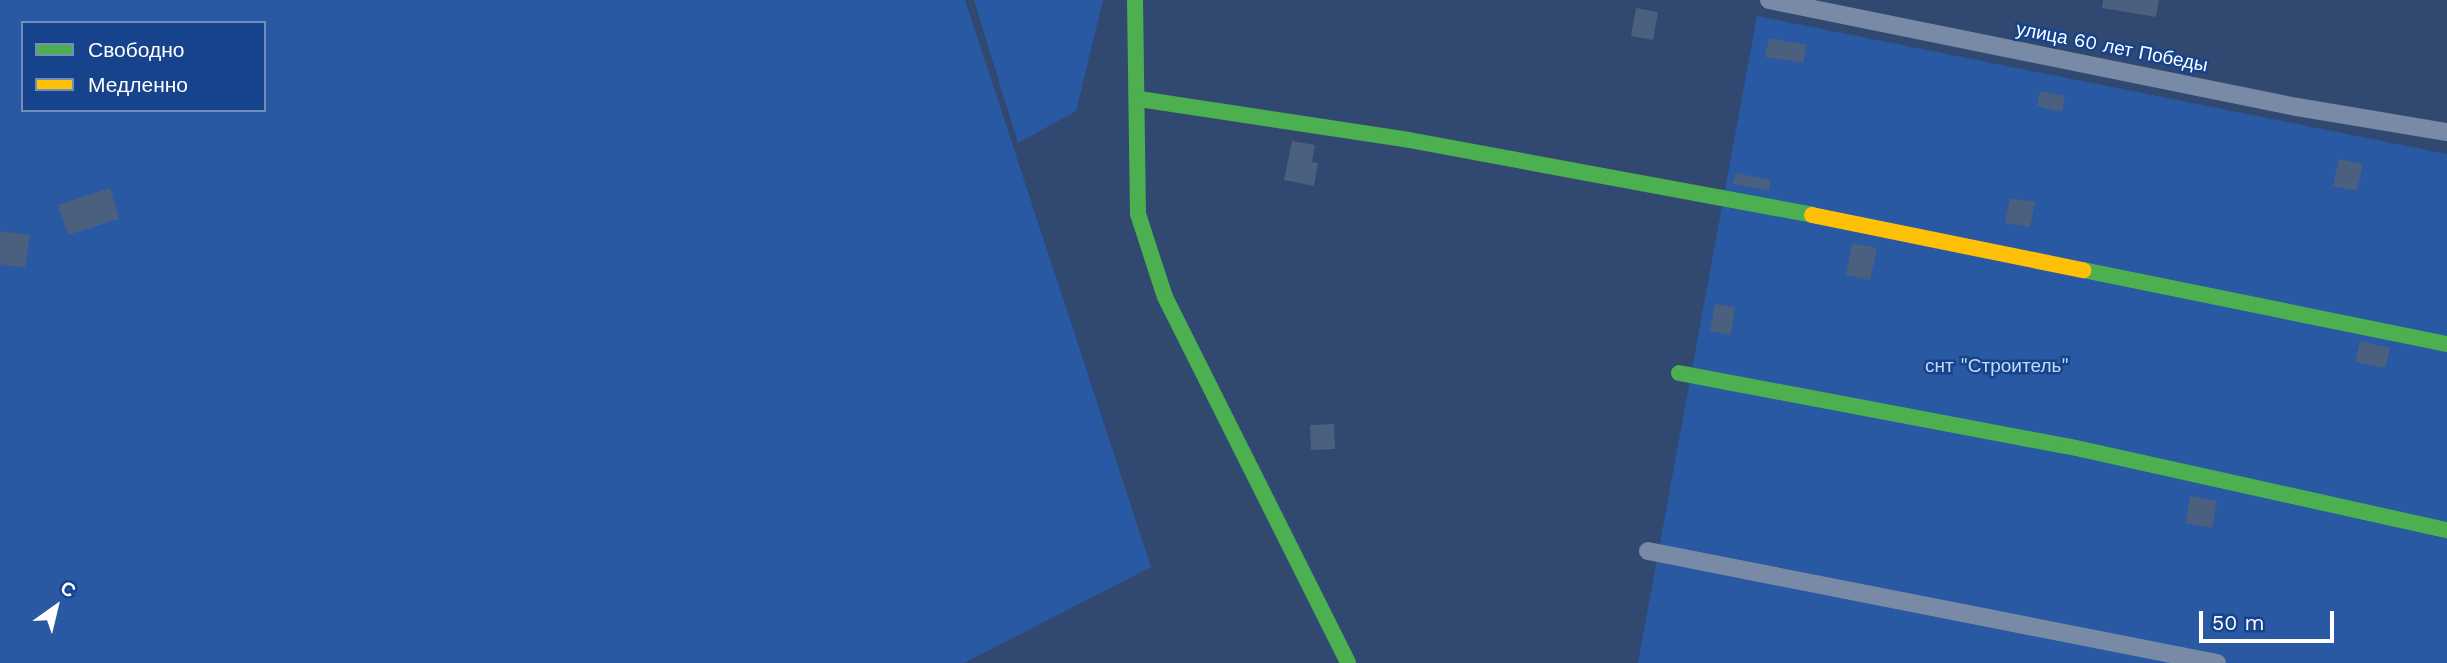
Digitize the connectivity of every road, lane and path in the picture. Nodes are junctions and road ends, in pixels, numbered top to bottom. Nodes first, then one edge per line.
1 (1135, 0) edge
2 (1769, 0) edge
3 (1139, 99) junction
4 (2447, 132) edge
5 (2447, 344) edge
6 (1679, 373) dead end
7 (2447, 530) edge
8 (1648, 551) dead end
9 (1348, 663) edge
10 (2217, 663) edge

1 - 3 street
2 - 4 street, улица 60 лет Победы
3 - 5 street
3 - 9 street
6 - 7 street
8 - 10 street

